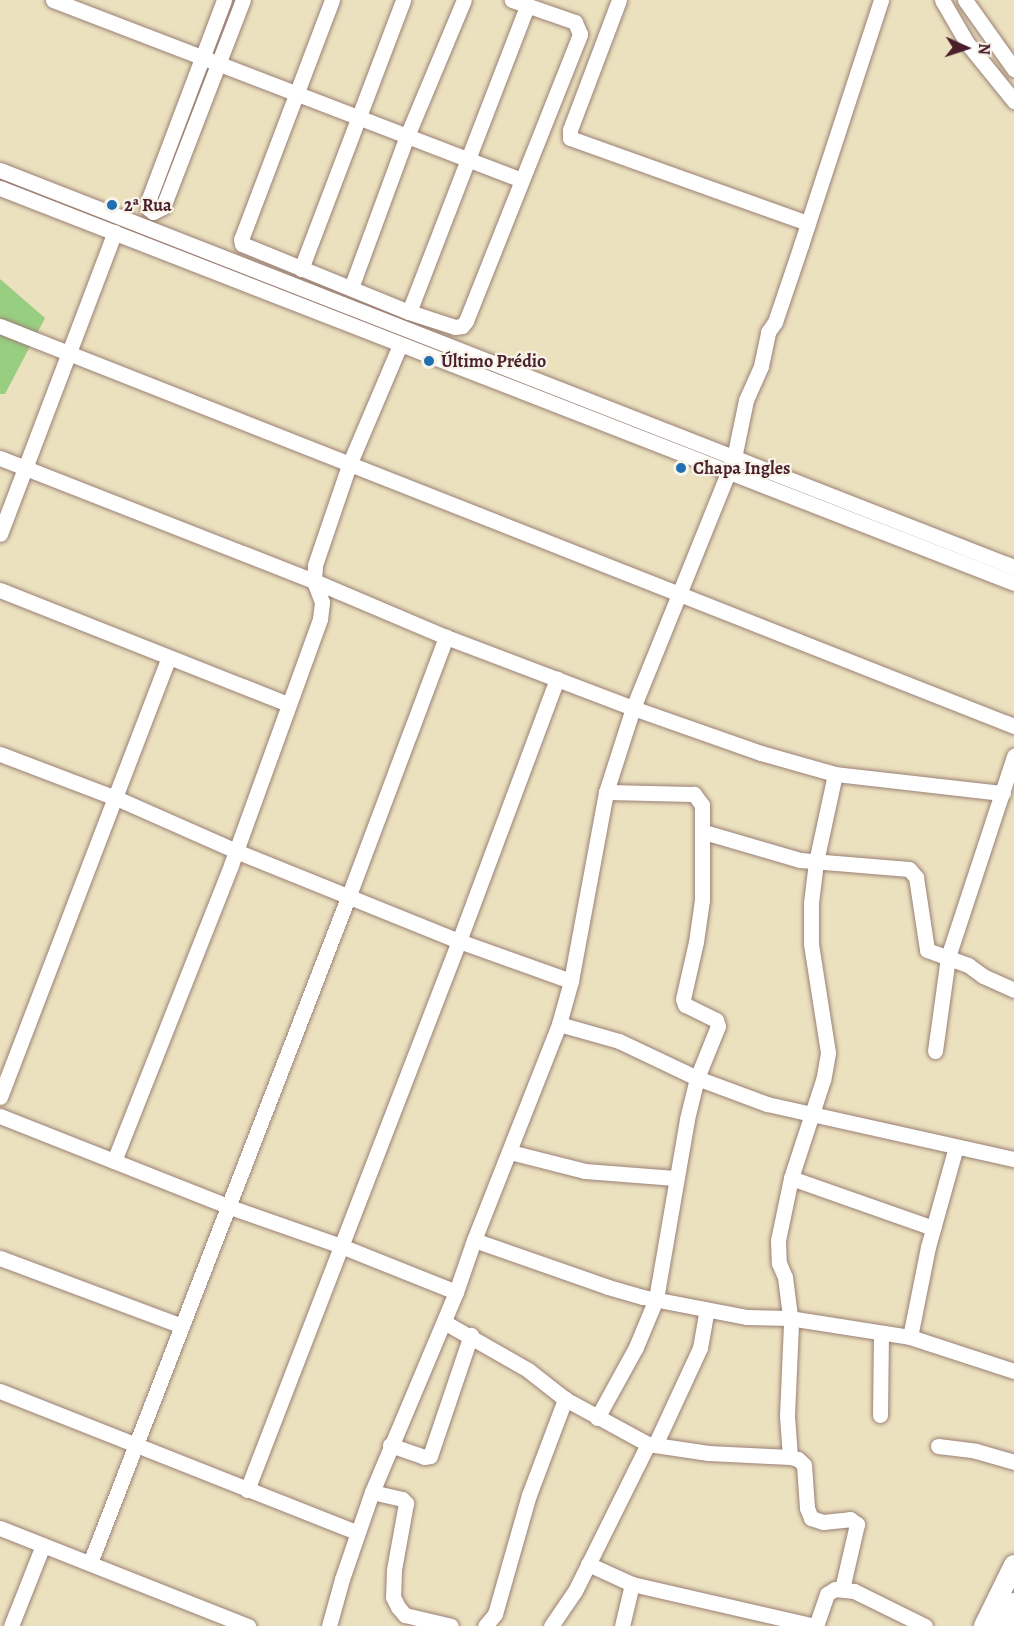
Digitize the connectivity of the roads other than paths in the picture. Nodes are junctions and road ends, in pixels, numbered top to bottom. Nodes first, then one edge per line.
1 (53, 0) edge
2 (225, 0) edge
3 (243, 0) edge
4 (332, 0) edge
5 (403, 0) edge
6 (464, 0) edge
7 (512, 0) edge
8 (619, 0) edge
9 (881, 0) edge
10 (942, 0) edge
11 (965, 0) edge
12 (526, 6) junction
13 (202, 56) junction
14 (217, 63) junction
15 (1014, 69) edge
16 (296, 93) junction
17 (1014, 100) edge
18 (358, 117) junction
19 (406, 136) junction
20 (469, 160) junction
21 (0, 170) edge
22 (522, 180) junction
23 (0, 188) edge
24 (808, 223) junction
25 (115, 232) junction
26 (301, 269) junction
27 (351, 288) junction
28 (409, 312) junction
29 (0, 326) edge
30 (400, 345) junction
31 (69, 354) junction
32 (0, 458) edge
33 (734, 458) junction
34 (350, 465) junction
35 (25, 468) junction
36 (728, 474) junction
37 (0, 534) edge
38 (1014, 567) edge
39 (315, 581) junction
40 (1014, 584) edge
41 (0, 590) edge
42 (680, 595) junction
43 (446, 637) junction
44 (168, 659) junction
45 (557, 679) junction
46 (288, 704) junction
47 (633, 708) junction
48 (1014, 726) edge
49 (0, 754) edge
50 (1014, 756) edge
51 (835, 774) junction
52 (606, 792) junction
53 (1003, 793) junction
54 (116, 798) junction
55 (704, 832) junction
56 (236, 851) junction
57 (816, 862) junction
58 (349, 895) junction
59 (459, 941) junction
60 (948, 957) junction
61 (571, 981) junction
62 (1014, 990) edge
63 (559, 1024) junction
64 (935, 1051) dead end
65 (697, 1078) junction
66 (0, 1097) edge
67 (813, 1115) junction
68 (0, 1116) edge
69 (956, 1147) junction
70 (510, 1152) junction
71 (1014, 1159) edge
72 (114, 1161) junction
73 (675, 1178) junction
74 (791, 1178) junction
75 (228, 1206) junction
76 (933, 1228) junction
77 (474, 1240) junction
78 (341, 1246) junction
79 (0, 1258) edge
80 (456, 1293) junction
81 (656, 1299) junction
82 (707, 1310) junction
83 (789, 1318) junction
84 (444, 1322) junction
85 (182, 1326) junction
86 (881, 1333) junction
87 (471, 1335) junction
88 (910, 1337) junction
89 (1014, 1371) edge
90 (0, 1391) edge
91 (565, 1399) junction
92 (880, 1415) dead end
93 (597, 1418) junction
94 (134, 1444) junction
95 (652, 1444) junction
96 (390, 1445) junction
97 (938, 1446) dead end
98 (790, 1457) junction
99 (1014, 1462) edge
100 (248, 1490) junction
101 (372, 1492) junction
102 (0, 1528) edge
103 (357, 1532) junction
104 (43, 1545) junction
105 (90, 1563) junction
106 (588, 1564) junction
107 (1014, 1565) edge
108 (632, 1584) junction
109 (842, 1589) junction
110 (1014, 1603) edge
111 (405, 1620) edge
112 (11, 1626) edge
113 (248, 1626) edge
114 (329, 1626) edge
115 (451, 1626) edge
116 (485, 1626) edge
117 (551, 1626) edge
118 (622, 1626) edge
119 (816, 1626) edge
120 (925, 1626) edge
121 (984, 1626) edge
122 (1004, 1626) edge

1 - 13 street
2 - 13 street
3 - 14 street
4 - 16 street
5 - 18 street
6 - 19 street
7 - 12 street
8 - 24 street
9 - 24 street
10 - 17 street
11 - 15 street
12 - 20 street
12 - 22 street
13 - 14 street
13 - 14 street
14 - 16 street
16 - 18 street
16 - 26 street
18 - 19 street
18 - 26 street
19 - 20 street
19 - 27 street
20 - 22 street
20 - 28 street
21 - 33 street
22 - 28 street
23 - 25 street
24 - 33 street
25 - 30 street
25 - 31 street
26 - 27 street
27 - 28 street
29 - 31 street
30 - 34 street
30 - 36 street
31 - 34 street
31 - 35 street
32 - 35 street
33 - 36 street
33 - 38 street
34 - 39 street
34 - 42 street
35 - 37 street
35 - 39 street
36 - 40 street
36 - 42 street
39 - 43 street
39 - 46 street
41 - 44 street
42 - 47 street
42 - 48 street
43 - 45 street
43 - 58 street
44 - 46 street
44 - 54 street
45 - 47 street
45 - 59 street
46 - 56 street
47 - 51 street
47 - 52 street
49 - 54 street
50 - 53 street
51 - 53 street
51 - 57 street
52 - 55 street
52 - 61 street
53 - 60 street
54 - 56 street
54 - 66 street
55 - 57 street
55 - 65 street
56 - 58 street
56 - 72 street
57 - 60 street
57 - 67 street
58 - 59 street
58 - 75 street
59 - 61 street
59 - 78 street
60 - 62 street
60 - 64 street
61 - 63 street
63 - 65 street
63 - 70 street
65 - 67 street
65 - 73 street
67 - 69 street
67 - 74 street
68 - 72 street
69 - 71 street
69 - 76 street
70 - 73 street
70 - 77 street
72 - 75 street
73 - 81 street
74 - 76 street
74 - 83 street
75 - 78 street
75 - 85 street
76 - 88 street
77 - 80 street
77 - 81 street
78 - 80 street
78 - 100 street
79 - 85 street
80 - 84 street
81 - 82 street
81 - 93 street
82 - 83 street
82 - 95 street
83 - 86 street
83 - 98 street
84 - 87 street
84 - 96 street
85 - 94 street
86 - 88 street
86 - 92 street
87 - 91 street
87 - 96 street
88 - 89 street
90 - 94 street
91 - 93 street
91 - 116 street
93 - 95 street
94 - 100 street
94 - 105 street
95 - 98 street
95 - 106 street
96 - 101 street
97 - 99 street
98 - 109 street
100 - 103 street
101 - 103 street
101 - 111 street
102 - 104 street
103 - 114 street
104 - 105 street
104 - 112 street
105 - 113 street
106 - 108 street
106 - 117 street
107 - 121 main road
108 - 118 street
108 - 119 street
109 - 119 street
109 - 120 street
110 - 122 main road
111 - 115 street

